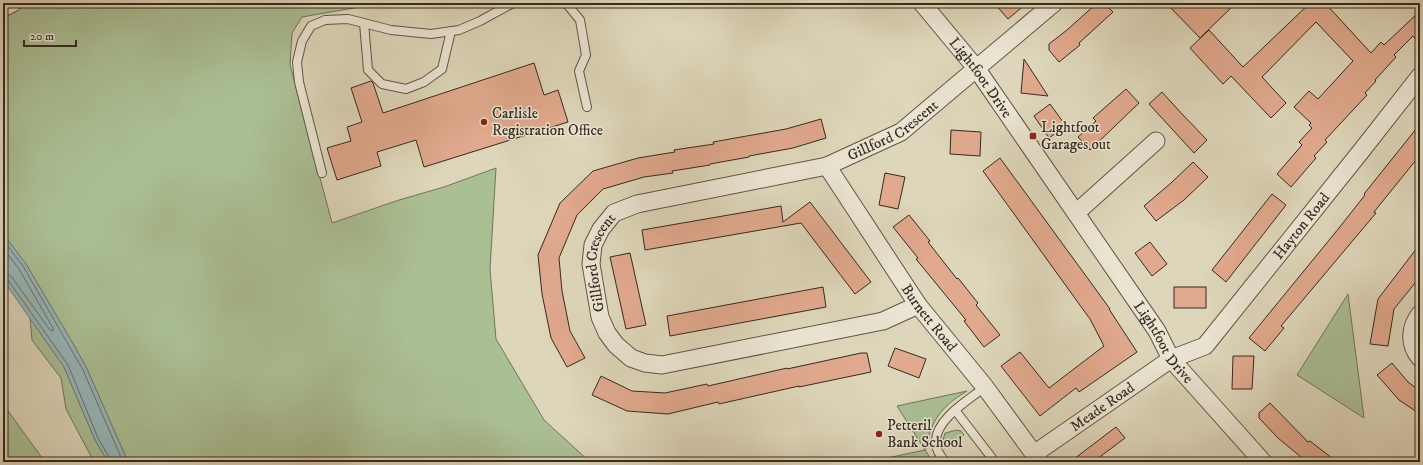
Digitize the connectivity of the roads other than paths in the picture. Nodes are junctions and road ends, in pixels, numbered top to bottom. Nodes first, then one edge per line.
1 (13, 3) edge
2 (513, 3) edge
3 (566, 3) edge
4 (922, 3) edge
5 (1054, 3) edge
6 (3, 8) edge
7 (364, 23) junction
8 (451, 31) junction
9 (976, 68) junction
10 (1420, 76) edge
11 (587, 107) dead end
12 (1156, 141) dead end
13 (828, 166) junction
14 (322, 173) dead end
15 (1076, 213) junction
16 (918, 305) junction
17 (1420, 314) edge
18 (1420, 358) edge
19 (1171, 359) junction
20 (986, 387) junction
21 (955, 410) junction
22 (1037, 458) edge
23 (945, 462) edge
24 (995, 462) edge
25 (1263, 462) edge

1 - 6 street
2 - 8 lane
3 - 11 lane
4 - 9 street, Lightfoot Drive
5 - 9 street, Gillford Crescent
7 - 8 lane
7 - 8 lane
7 - 14 lane
9 - 13 street, Gillford Crescent
9 - 15 street, Lightfoot Drive
10 - 19 street, Hayton Road
12 - 15 street
13 - 16 street, Burnett Road
13 - 16 street, Gillford Crescent
15 - 19 street, Lightfoot Drive
16 - 20 street, Burnett Road
17 - 18 street
19 - 22 street, Meade Road
19 - 25 street, Lightfoot Drive
20 - 21 lane
20 - 22 street, Burnett Road
21 - 23 lane
21 - 24 lane

